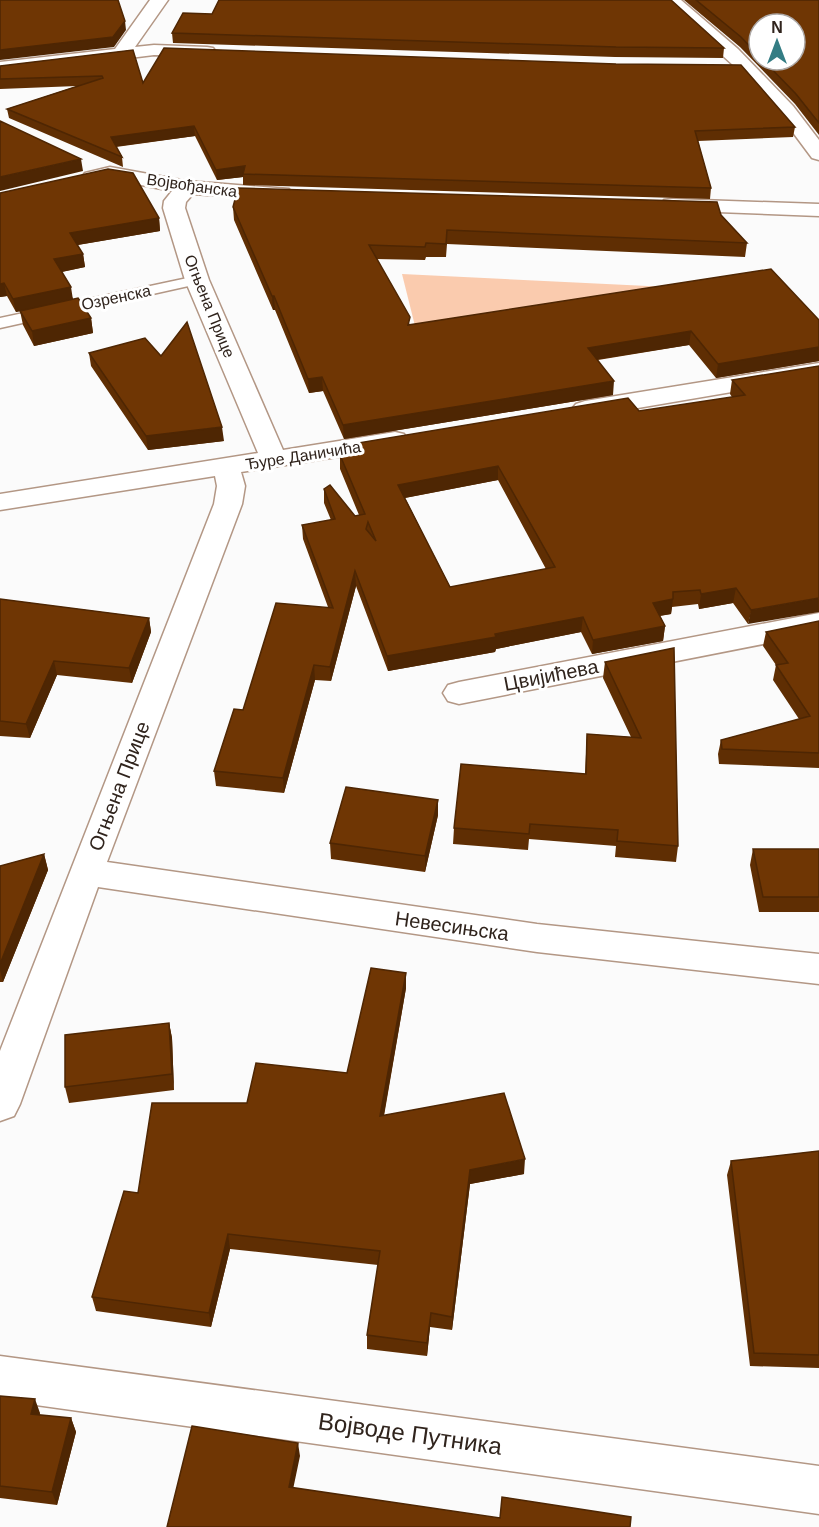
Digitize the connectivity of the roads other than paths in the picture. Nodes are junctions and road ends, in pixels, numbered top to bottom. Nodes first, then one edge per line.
1 (159, 0) edge
2 (670, 0) edge
3 (122, 52) junction
4 (222, 52) edge
5 (722, 66) edge
6 (746, 66) junction
7 (0, 68) edge
8 (819, 154) edge
9 (80, 159) edge
10 (110, 173) junction
11 (68, 184) edge
12 (187, 187) junction
13 (307, 195) edge
14 (649, 204) edge
15 (819, 210) edge
16 (197, 280) junction
17 (0, 323) edge
18 (819, 370) edge
19 (564, 412) edge
20 (413, 437) edge
21 (274, 460) junction
22 (227, 468) junction
23 (0, 502) edge
24 (819, 623) edge
25 (459, 693) dead end
26 (86, 872) junction
27 (819, 969) edge
28 (0, 1104) edge
29 (0, 1378) edge
30 (819, 1490) edge

1 - 3 street
2 - 6 street
3 - 4 street
3 - 7 street
5 - 6 street
6 - 8 street
9 - 10 street
10 - 11 street, Војвођанска
10 - 12 street, Војвођанска
12 - 13 street, Војвођанска
12 - 16 street, Огњена Прице
14 - 15 street
16 - 17 lane, Озренска
16 - 21 street, Огњена Прице
18 - 19 street
20 - 21 street, Ђуре Даничића
21 - 22 street, Ђуре Даничића
22 - 23 street, Ђуре Даничића
22 - 26 street, Огњена Прице
24 - 25 street, Цвијићева
26 - 27 street, Невесињска
26 - 28 street, Огњена Прице
29 - 30 street, Војводе Путника

